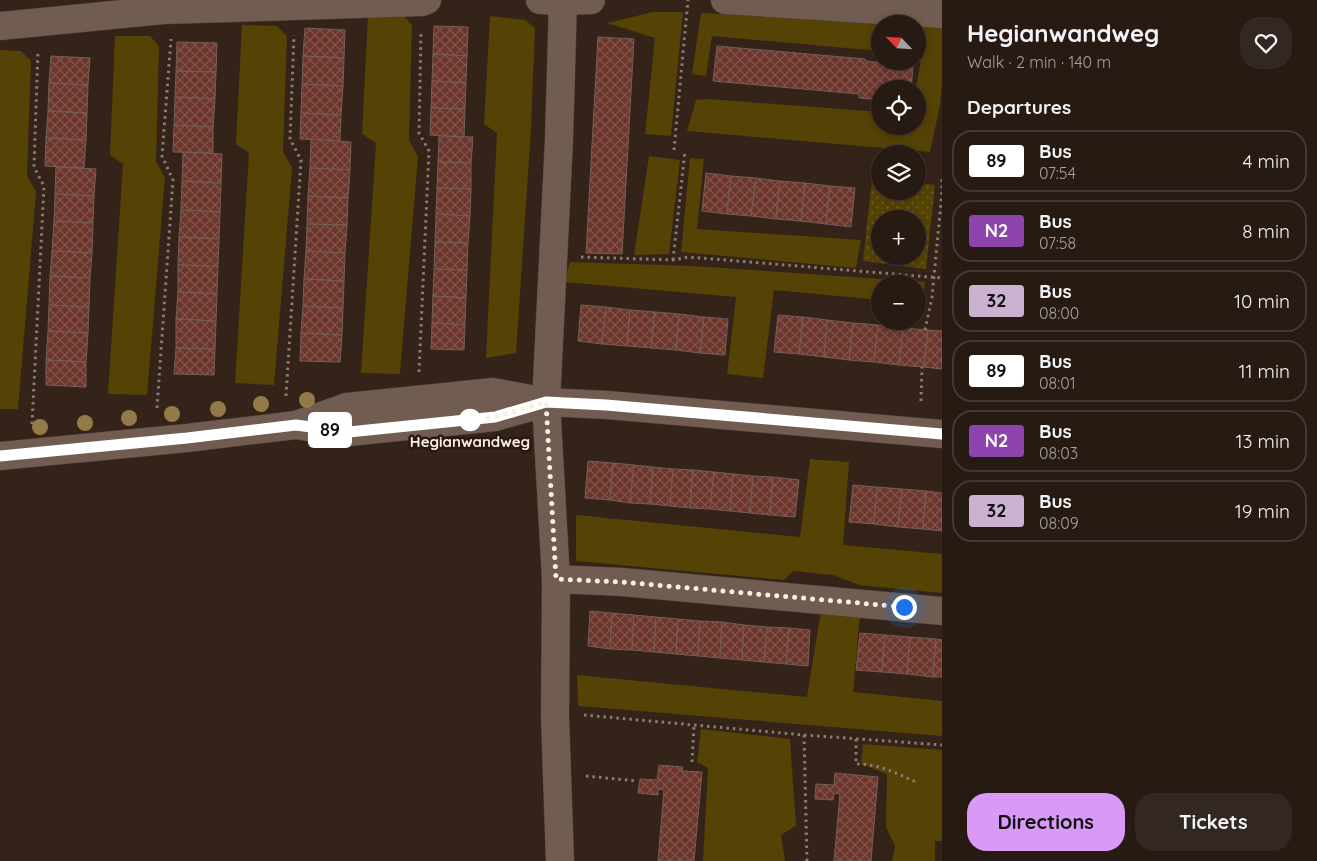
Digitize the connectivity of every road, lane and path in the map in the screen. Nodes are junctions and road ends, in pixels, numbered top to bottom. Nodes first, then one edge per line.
1 (556, 0) edge
2 (591, 0) edge
3 (688, 0) edge
4 (725, 0) edge
5 (424, 1) edge
6 (295, 5) junction
7 (162, 10) junction
8 (942, 14) edge
9 (35, 22) junction
10 (0, 26) edge
11 (674, 150) dead end
12 (685, 151) dead end
13 (942, 175) edge
14 (554, 253) junction
15 (673, 260) junction
16 (934, 277) junction
17 (942, 278) edge
18 (926, 322) edge
19 (922, 367) dead end
20 (419, 375) dead end
21 (286, 396) dead end
22 (921, 401) dead end
23 (546, 402) junction
24 (157, 408) dead end
25 (32, 424) dead end
26 (942, 434) edge
27 (0, 456) edge
28 (556, 579) junction
29 (942, 611) edge
30 (581, 715) dead end
31 (694, 725) junction
32 (804, 735) junction
33 (856, 739) junction
34 (942, 745) edge
35 (692, 762) dead end
36 (589, 776) dead end
37 (637, 782) dead end
38 (916, 782) dead end
39 (560, 861) edge
40 (807, 861) edge

1 - 2 street
1 - 14 street
3 - 11 path
4 - 8 street
5 - 6 street
5 - 20 path
6 - 7 street
6 - 21 path
7 - 9 street
7 - 24 path
9 - 10 street
9 - 25 path
12 - 15 path
13 - 16 path
14 - 15 path
14 - 23 street
15 - 16 path
16 - 17 path
16 - 18 path
19 - 22 path
23 - 26 street
23 - 27 street
23 - 28 street
28 - 29 street
28 - 39 street
30 - 31 path
31 - 32 path
31 - 35 path
32 - 33 path
32 - 40 path
33 - 34 path
33 - 38 path
36 - 37 path

